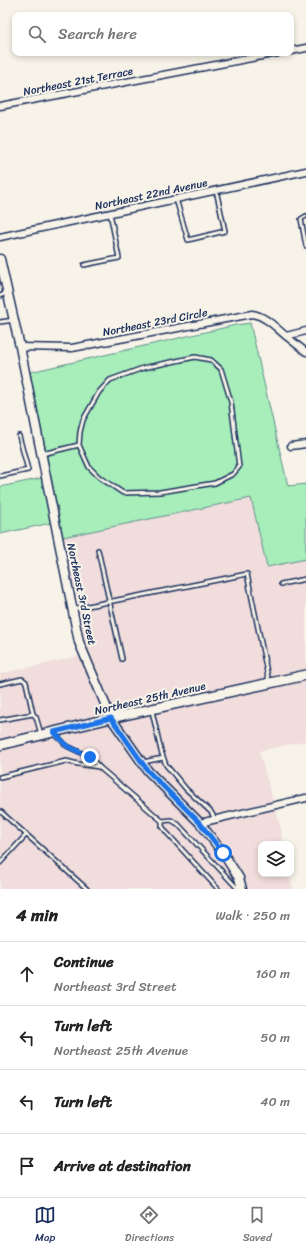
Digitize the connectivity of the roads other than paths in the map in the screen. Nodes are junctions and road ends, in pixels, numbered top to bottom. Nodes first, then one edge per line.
1 (306, 48) edge
2 (294, 50) edge
3 (262, 56) edge
4 (0, 106) edge
5 (306, 171) edge
6 (216, 190) junction
7 (176, 199) junction
8 (110, 213) junction
9 (306, 216) edge
10 (0, 237) edge
11 (306, 246) edge
12 (0, 259) edge
13 (84, 265) dead end
14 (4, 294) edge
15 (14, 320) junction
16 (0, 322) edge
17 (306, 331) edge
18 (286, 336) junction
19 (20, 347) junction
20 (306, 352) edge
21 (19, 436) dead end
22 (306, 444) edge
23 (79, 445) junction
24 (291, 446) dead end
25 (42, 454) junction
26 (0, 476) edge
27 (98, 550) dead end
28 (306, 579) edge
29 (281, 584) dead end
30 (109, 602) junction
31 (73, 609) junction
32 (122, 660) dead end
33 (306, 675) edge
34 (0, 684) edge
35 (269, 684) junction
36 (152, 709) junction
37 (33, 714) junction
38 (111, 718) junction
39 (0, 720) edge
40 (54, 732) junction
41 (41, 735) junction
42 (0, 745) edge
43 (163, 758) junction
44 (142, 762) junction
45 (99, 767) junction
46 (0, 777) edge
47 (306, 798) edge
48 (0, 812) edge
49 (215, 819) junction
50 (162, 821) junction
51 (200, 823) junction
52 (26, 835) junction
53 (0, 863) edge
54 (87, 889) edge
55 (218, 889) edge
56 (238, 889) edge
57 (242, 889) edge

1 - 2 street
3 - 4 street, Northeast 21st Terrace
5 - 6 street, Northeast 22nd Avenue
6 - 7 street, Northeast 22nd Avenue
6 - 7 lane
7 - 8 street, Northeast 22nd Avenue
8 - 10 street, Northeast 22nd Avenue
8 - 13 lane
9 - 11 lane
12 - 14 street, Northeast 3rd Street
14 - 15 street, Northeast 3rd Street
15 - 16 lane
15 - 19 street, Northeast 3rd Street
17 - 18 street
18 - 19 street, Northeast 23rd Circle
18 - 20 street, Northeast 23rd Circle
19 - 25 street, Northeast 3rd Street
21 - 26 lane
22 - 24 street
23 - 23 lane
23 - 25 lane
25 - 31 street, Northeast 3rd Street
27 - 30 lane
28 - 29 lane
30 - 31 lane
30 - 32 lane
30 - 35 lane
31 - 38 street, Northeast 3rd Street
33 - 35 main road, Northeast 25th Avenue
34 - 37 lane
35 - 36 main road, Northeast 25th Avenue
36 - 38 main road, Northeast 25th Avenue
36 - 43 lane
37 - 39 lane
37 - 41 lane
38 - 40 main road, Northeast 25th Avenue
38 - 44 street, Northeast 3rd Street
40 - 41 main road, Northeast 25th Avenue
40 - 45 lane
41 - 42 main road, Northeast 25th Avenue
43 - 44 lane
43 - 49 lane
44 - 51 street, Northeast 3rd Street
45 - 46 lane
45 - 50 lane
47 - 49 street
48 - 52 lane
49 - 51 street
50 - 55 lane
50 - 56 lane
51 - 57 street, Northeast 3rd Street
52 - 53 lane
52 - 54 lane

